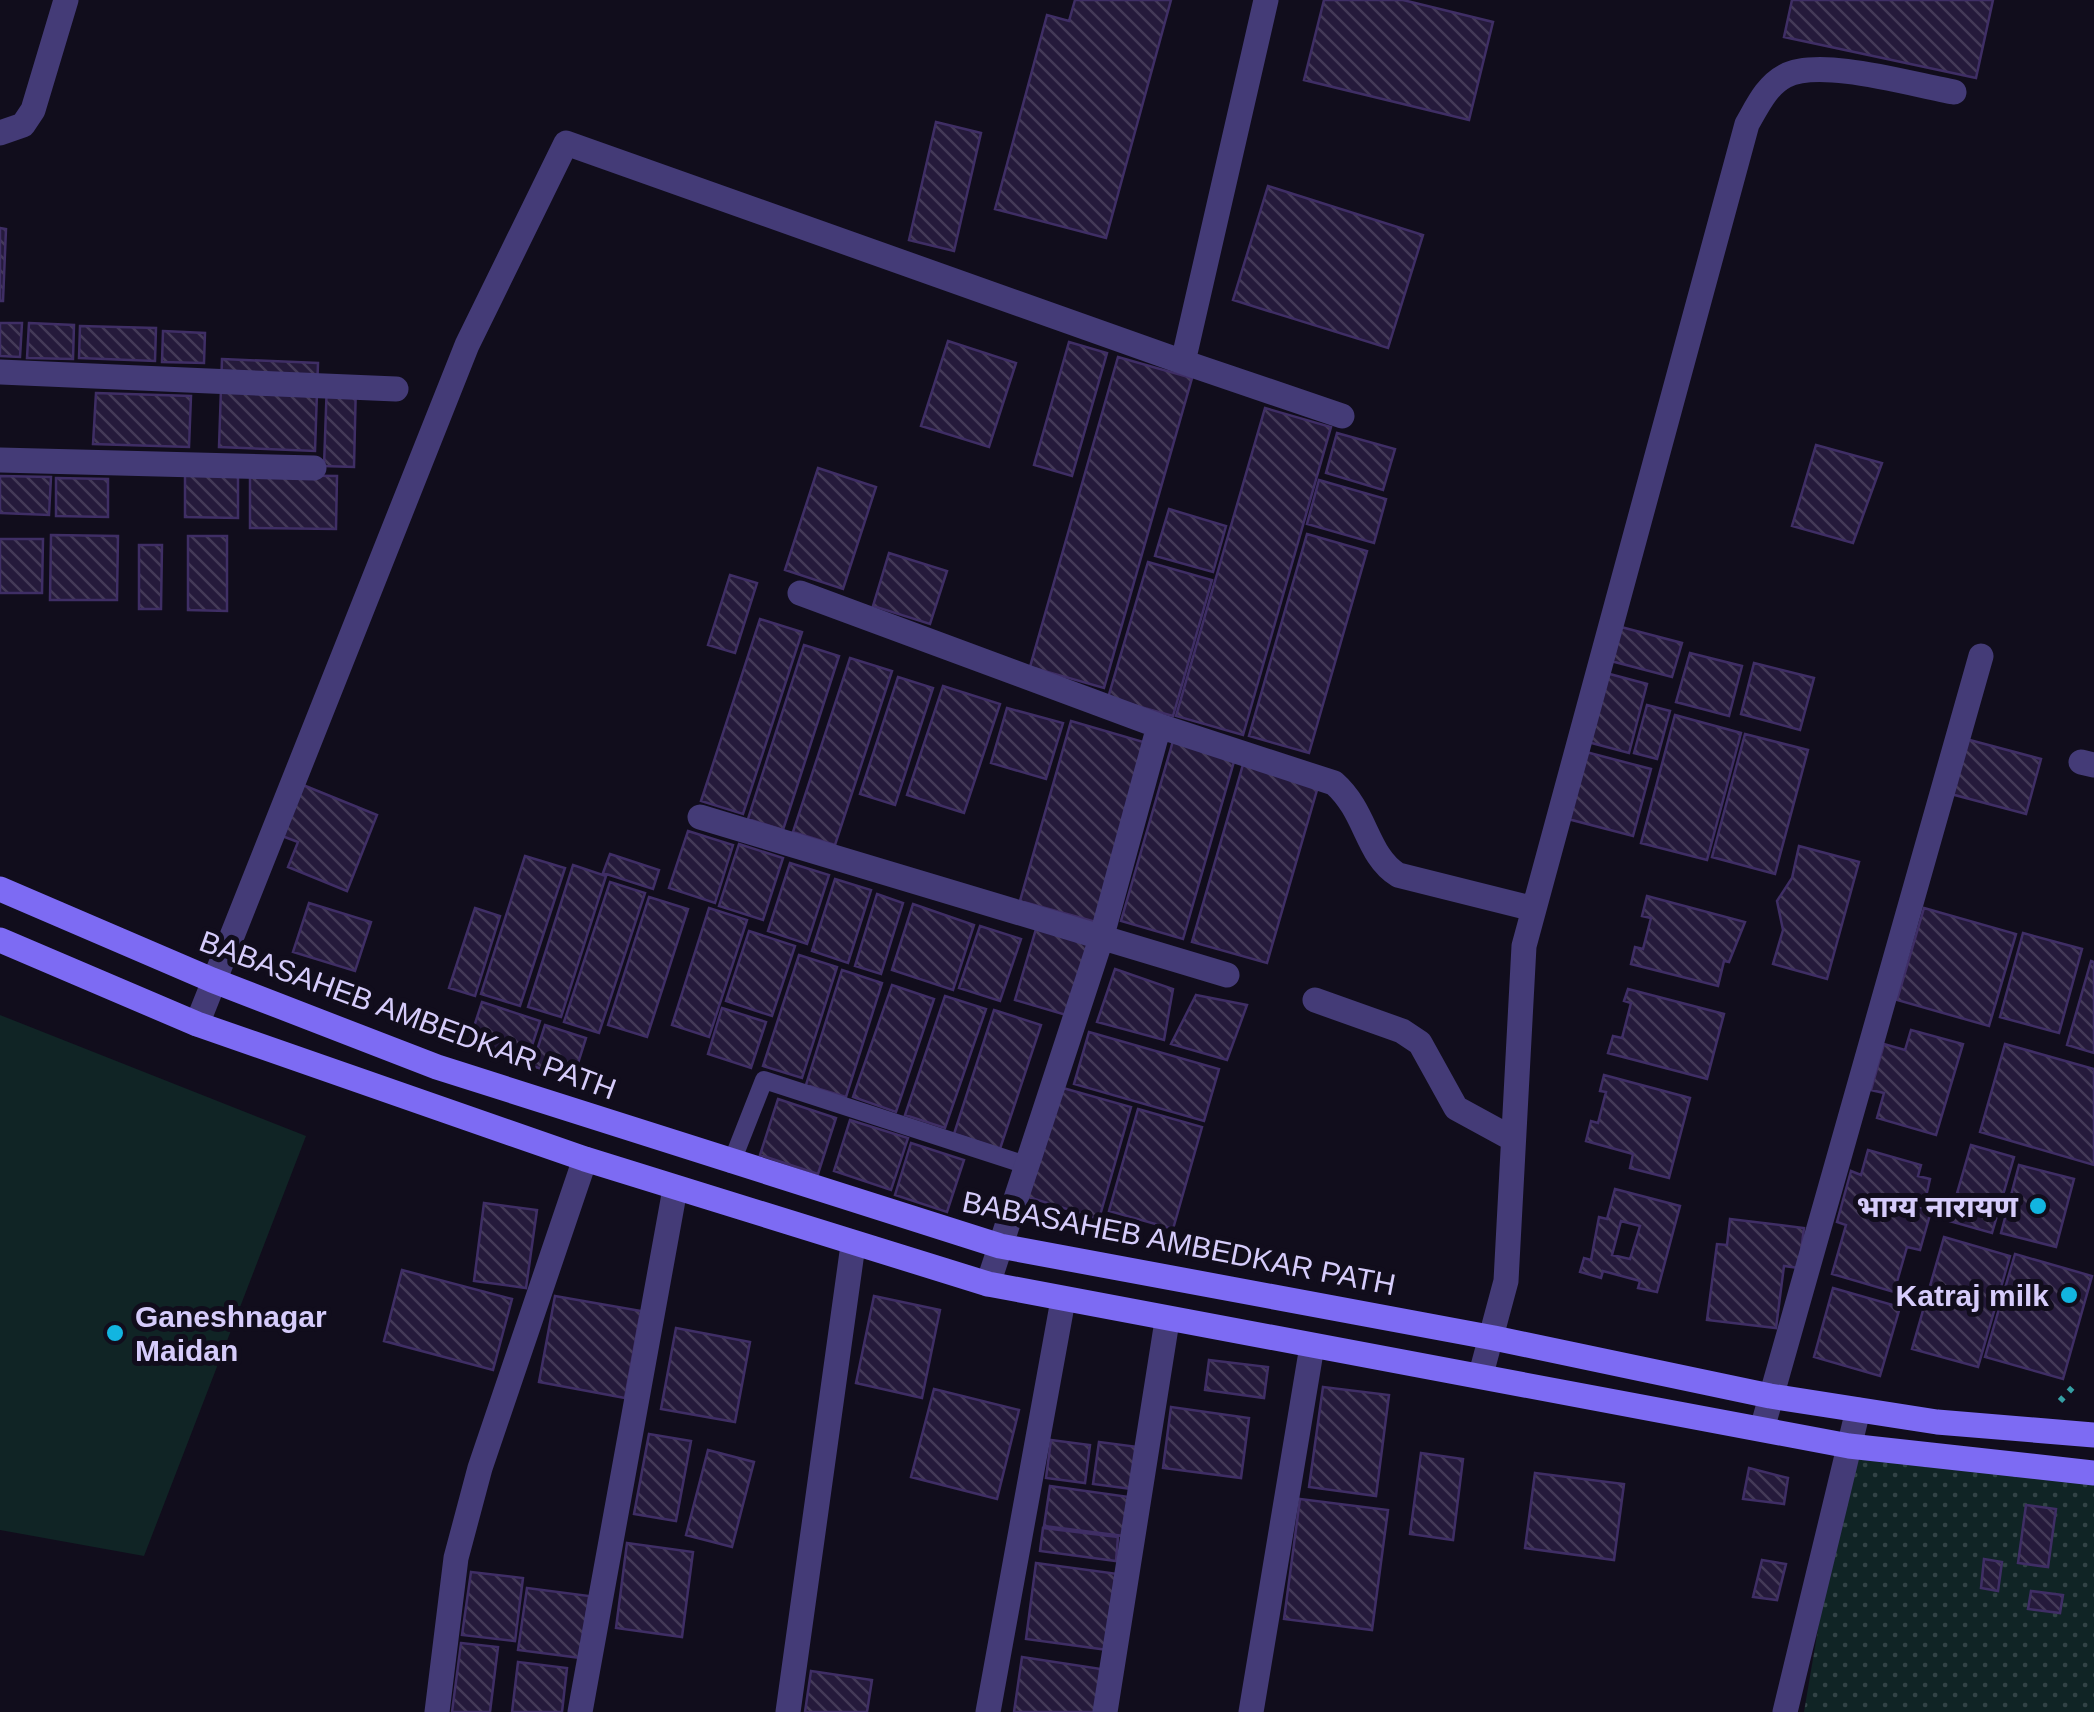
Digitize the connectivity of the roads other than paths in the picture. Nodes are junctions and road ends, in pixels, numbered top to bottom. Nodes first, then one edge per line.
1 (66, 0) edge
2 (1266, 0) edge
3 (1954, 92) dead end
4 (0, 133) edge
5 (1182, 362) junction
6 (0, 372) edge
7 (396, 389) dead end
8 (1342, 416) dead end
9 (0, 460) edge
10 (314, 468) dead end
11 (800, 593) dead end
12 (1980, 656) dead end
13 (1158, 726) junction
14 (700, 817) dead end
15 (0, 889) edge
16 (1534, 909) junction
17 (1101, 939) junction
18 (0, 940) edge
19 (1227, 975) dead end
20 (212, 980) junction
21 (1315, 1000) dead end
22 (197, 1024) junction
23 (1511, 1138) junction
24 (585, 1159) junction
25 (731, 1164) junction
26 (1026, 1165) junction
27 (674, 1188) junction
28 (853, 1245) junction
29 (1000, 1246) junction
30 (988, 1284) junction
31 (1062, 1300) junction
32 (1167, 1321) junction
33 (1494, 1338) junction
34 (1312, 1346) junction
35 (1481, 1374) junction
36 (1770, 1396) junction
37 (1858, 1410) junction
38 (1762, 1429) junction
39 (2094, 1435) edge
40 (1849, 1446) junction
41 (2094, 1473) edge
42 (437, 1712) edge
43 (580, 1712) edge
44 (788, 1712) edge
45 (988, 1712) edge
46 (1105, 1712) edge
47 (1250, 1712) edge
48 (1785, 1712) edge

1 - 4 street
2 - 5 street
3 - 16 street
5 - 8 street
5 - 20 street
6 - 7 street
9 - 10 street
11 - 13 street
12 - 36 street
13 - 16 street
13 - 17 street
14 - 17 street
15 - 20 street, BABASAHEB AMBEDKAR PATH
16 - 23 street
17 - 19 street
17 - 26 street
18 - 22 street
20 - 22 street
20 - 25 street, BABASAHEB AMBEDKAR PATH
21 - 23 street
22 - 24 street
23 - 33 street
24 - 27 street
24 - 42 street
25 - 26 lane
25 - 29 street, BABASAHEB AMBEDKAR PATH
26 - 29 street
27 - 28 street
27 - 43 street
28 - 30 street
28 - 44 street
29 - 30 street
29 - 33 street, BABASAHEB AMBEDKAR PATH
30 - 31 street
31 - 32 street
31 - 45 street
32 - 34 street
32 - 46 street
33 - 35 street
33 - 36 street, BABASAHEB AMBEDKAR PATH
34 - 35 street
34 - 47 street
35 - 38 street
36 - 37 street, BABASAHEB AMBEDKAR PATH
36 - 38 street
37 - 39 street, BABASAHEB AMBEDKAR PATH
37 - 40 street
38 - 40 street
40 - 41 street
40 - 48 street

